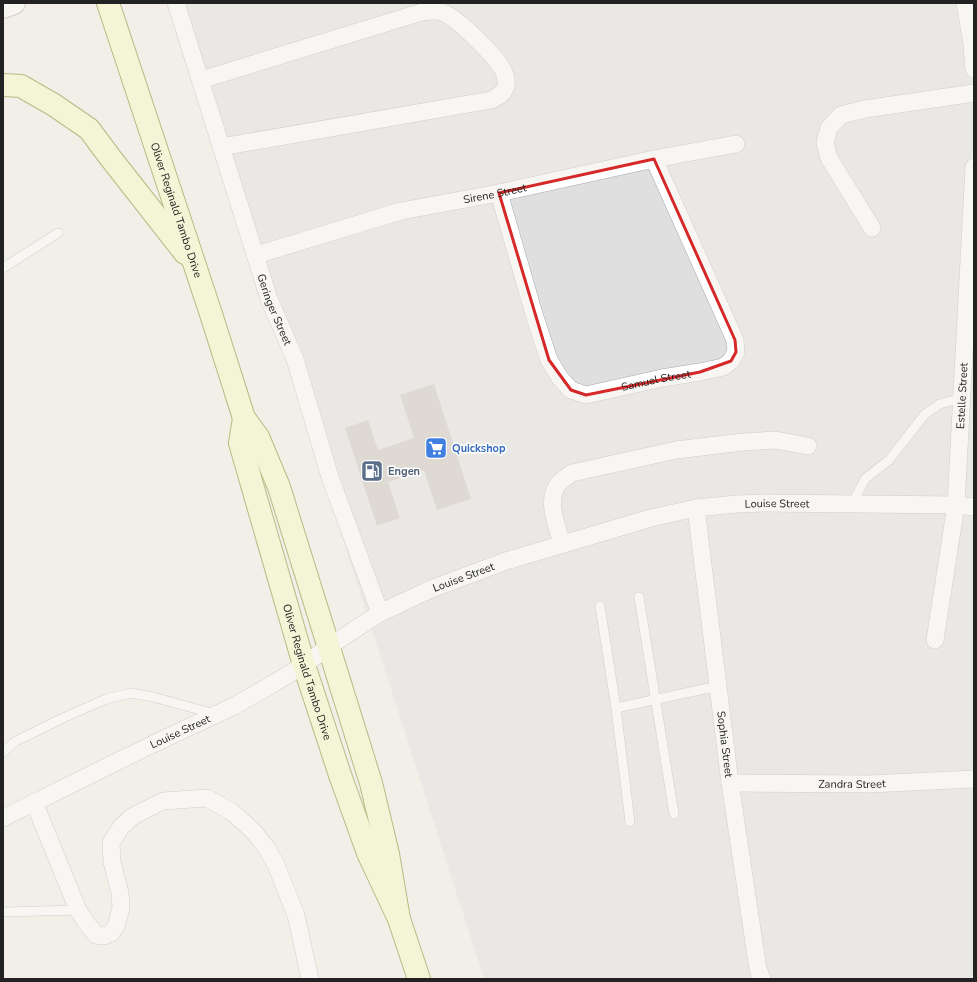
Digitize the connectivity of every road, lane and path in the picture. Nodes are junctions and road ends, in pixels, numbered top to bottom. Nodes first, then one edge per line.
1 (14, 3) edge
2 (108, 3) edge
3 (176, 3) edge
4 (965, 3) edge
5 (3, 7) edge
6 (974, 70) edge
7 (201, 80) junction
8 (3, 85) edge
9 (974, 92) edge
10 (736, 144) dead end
11 (221, 147) junction
12 (654, 159) junction
13 (974, 167) edge
14 (499, 193) junction
15 (872, 228) dead end
16 (58, 233) dead end
17 (256, 255) junction
18 (195, 265) junction
19 (3, 268) edge
20 (961, 398) junction
21 (244, 418) junction
22 (808, 446) dead end
23 (852, 504) junction
24 (956, 505) junction
25 (974, 507) edge
26 (696, 508) junction
27 (562, 544) junction
28 (639, 597) dead end
29 (600, 606) dead end
30 (380, 613) junction
31 (935, 640) dead end
32 (328, 647) junction
33 (304, 665) junction
34 (718, 686) junction
35 (655, 700) junction
36 (616, 708) junction
37 (217, 714) junction
38 (3, 752) edge
39 (974, 779) edge
40 (730, 783) junction
41 (34, 802) junction
42 (674, 814) dead end
43 (3, 818) edge
44 (630, 822) dead end
45 (78, 910) junction
46 (3, 912) edge
47 (399, 919) junction
48 (310, 979) edge
49 (419, 979) edge
50 (762, 979) edge

1 - 5 street
2 - 18 main road, Oliver Reginald Tambo Drive
3 - 7 street, Geringer Street
4 - 6 street
7 - 11 street, Geringer Street
7 - 11 street
8 - 18 main road
9 - 15 street
10 - 12 street, Sirene Street
11 - 17 street, Geringer Street
12 - 14 street, Sirene Street
12 - 14 street, Samuel Street
13 - 20 street, Estelle Street
14 - 17 street, Sirene Street
16 - 19 lane
17 - 30 street, Geringer Street
18 - 21 main road, Oliver Reginald Tambo Drive
20 - 23 lane
20 - 24 street, Estelle Street
21 - 32 main road, Oliver Reginald Tambo Drive
21 - 33 main road, Oliver Reginald Tambo Drive
22 - 27 street
23 - 24 street, Louise Street
23 - 26 street, Louise Street
24 - 25 street, Louise Street
24 - 31 street, Estelle Street
26 - 27 street, Louise Street
26 - 34 street, Sophia Street
27 - 30 street, Louise Street
28 - 35 lane
29 - 36 lane
30 - 32 street, Louise Street
32 - 33 street, Louise Street
32 - 47 main road, Oliver Reginald Tambo Drive
33 - 37 street, Louise Street
33 - 47 main road, Oliver Reginald Tambo Drive
34 - 35 lane
34 - 40 street, Sophia Street
35 - 36 lane
35 - 42 lane
36 - 44 lane
37 - 38 lane
37 - 41 street, Louise Street
39 - 40 street, Zandra Street
40 - 50 street, Sophia Street
41 - 43 street, Louise Street
41 - 45 street
45 - 46 lane
45 - 48 street
47 - 49 main road, Oliver Reginald Tambo Drive

